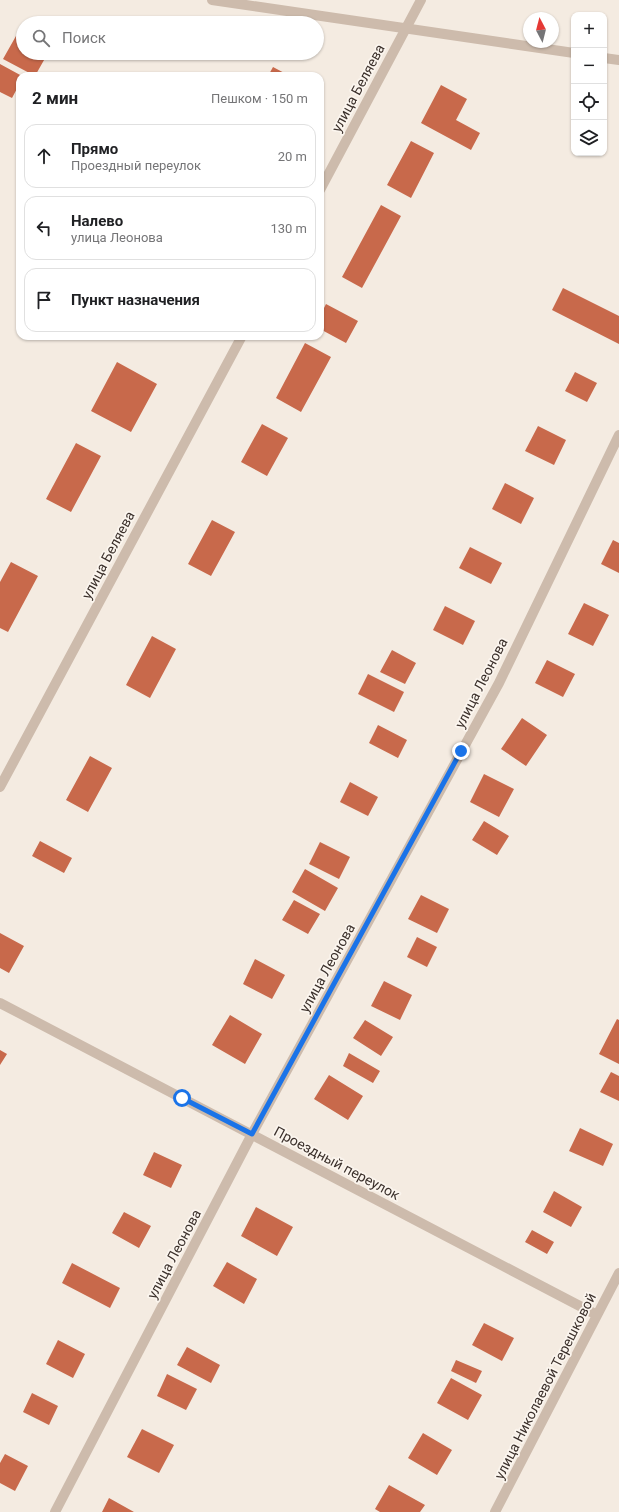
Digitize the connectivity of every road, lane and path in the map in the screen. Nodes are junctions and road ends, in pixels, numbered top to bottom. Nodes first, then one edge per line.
1 (212, 0) edge
2 (421, 0) edge
3 (319, 16) edge
4 (324, 17) edge
5 (406, 29) junction
6 (571, 53) edge
7 (607, 58) edge
8 (619, 60) edge
9 (324, 183) edge
10 (240, 340) edge
11 (619, 435) edge
12 (0, 787) edge
13 (0, 1003) edge
14 (252, 1134) junction
15 (619, 1273) edge
16 (597, 1315) junction
17 (55, 1512) edge
18 (495, 1512) edge

1 - 3 street
2 - 5 street, улица Беляева
4 - 5 street
5 - 6 street
5 - 9 street, улица Беляева
7 - 8 street
10 - 12 street, улица Беляева
11 - 14 street, улица Леонова
13 - 14 street, Проездный переулок
14 - 16 street, Проездный переулок
14 - 17 street, улица Леонова
15 - 16 street, улица Николаевой Терешковой
16 - 18 street, улица Николаевой Терешковой

